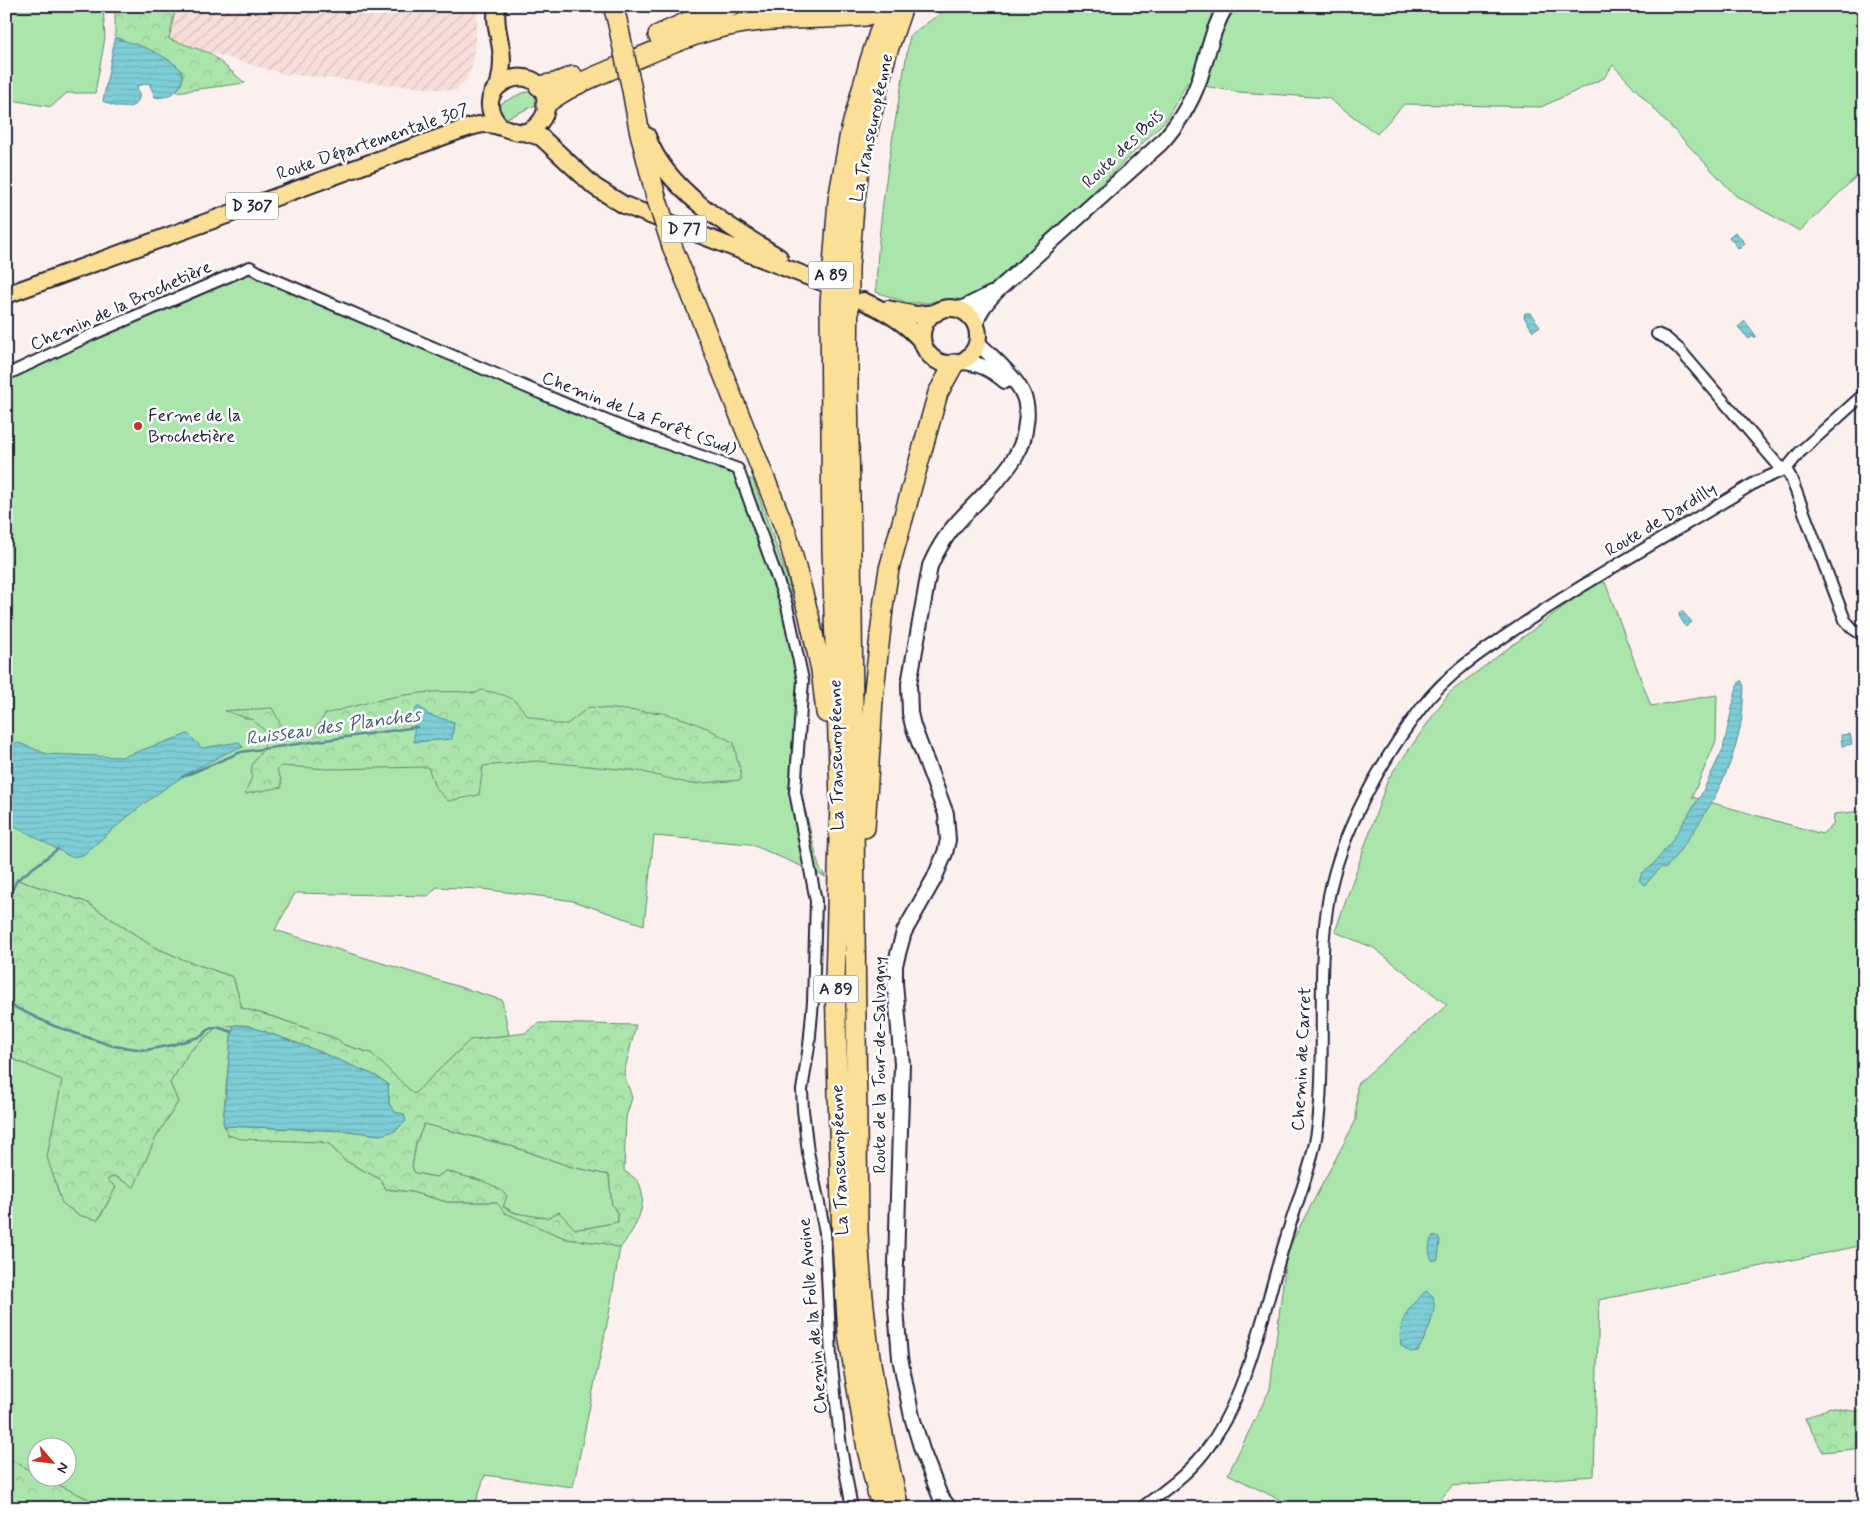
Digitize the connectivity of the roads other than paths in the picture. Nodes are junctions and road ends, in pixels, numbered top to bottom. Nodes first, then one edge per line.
1 (497, 6) edge
2 (504, 6) edge
3 (731, 6) edge
4 (888, 6) edge
5 (903, 6) edge
6 (1226, 6) edge
7 (617, 13) edge
8 (866, 16) dead end
9 (499, 84) junction
10 (634, 89) junction
11 (538, 96) junction
12 (490, 102) junction
13 (500, 126) junction
14 (524, 132) junction
15 (571, 164) junction
16 (250, 267) joint
17 (6, 285) edge
18 (1000, 288) junction
19 (6, 295) edge
20 (959, 310) junction
21 (936, 313) junction
22 (1657, 334) dead end
23 (977, 336) junction
24 (923, 343) junction
25 (958, 363) junction
26 (7, 372) edge
27 (1864, 394) edge
28 (1026, 426) junction
29 (1786, 469) junction
30 (1864, 636) edge
31 (1465, 664) joint
32 (840, 800) junction
33 (854, 866) junction
34 (812, 1002) joint
35 (852, 1508) edge
36 (881, 1508) edge
37 (899, 1508) edge
38 (949, 1508) edge
39 (1142, 1508) edge

1 - 9 main road
2 - 11 main road
3 - 11 highway
4 - 32 highway, La Transeuropéenne / A 89
5 - 33 highway, La Transeuropéenne / A 89
6 - 18 street, Route des Bois
7 - 10 highway, bridge
8 - 11 highway
9 - 11 main road
9 - 12 main road
10 - 15 main road, D 77
10 - 32 highway, bridge
11 - 14 main road
11 - 15 main road, D 77
12 - 13 main road
12 - 17 main road, Route Départementale 307 / D 307
13 - 14 main road
13 - 19 main road, Route Départementale 307 / D 307
14 - 15 main road, D 77
16 - 26 street, Chemin de la Brochetière
16 - 34 street, Chemin de La Forêt (Sud)
18 - 20 street, Route des Bois
18 - 23 street, Route des Bois
20 - 21 main road
20 - 23 main road
21 - 24 main road
21 - 24 main road
22 - 29 street
23 - 25 main road
23 - 28 street, Route de la Tour-de-Salvagny
24 - 25 main road
25 - 28 street
25 - 33 highway
27 - 29 street, Route de Dardilly
28 - 38 street, Route de la Tour-de-Salvagny
29 - 30 street
29 - 31 street, Route de Dardilly
31 - 39 street, Chemin de Carret
32 - 36 highway, La Transeuropéenne / A 89
33 - 37 highway, La Transeuropéenne / A 89
34 - 35 street, Chemin de la Folle Avoine

